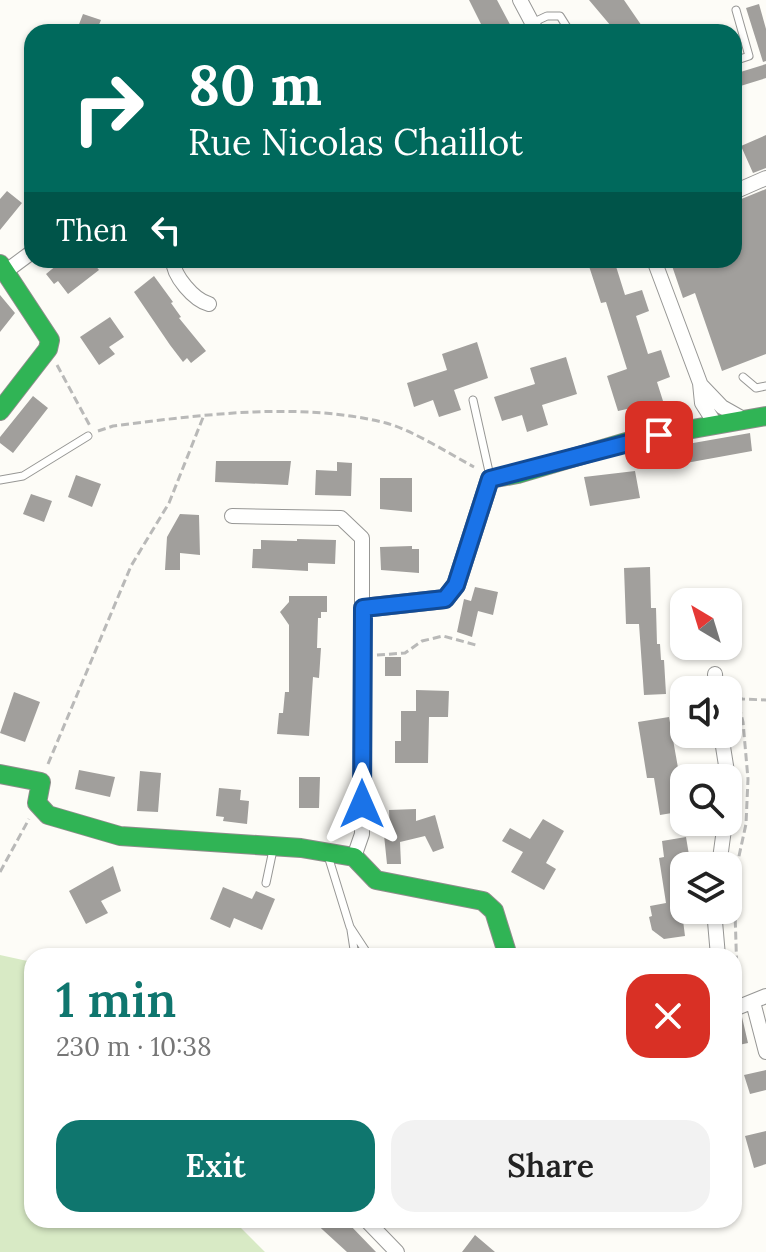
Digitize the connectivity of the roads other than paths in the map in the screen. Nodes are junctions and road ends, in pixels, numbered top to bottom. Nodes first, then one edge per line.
1 (520, 0) edge
2 (736, 10) dead end
3 (533, 24) edge
4 (539, 24) edge
5 (565, 24) edge
6 (740, 24) edge
7 (742, 31) edge
8 (742, 58) edge
9 (766, 178) edge
10 (742, 188) edge
11 (24, 256) edge
12 (3, 268) edge
13 (173, 268) edge
14 (657, 268) edge
15 (209, 304) dead end
16 (743, 377) dead end
17 (700, 383) junction
18 (766, 386) edge
19 (473, 400) dead end
20 (0, 411) edge
21 (766, 416) edge
22 (745, 420) junction
23 (716, 425) junction
24 (88, 436) dead end
25 (490, 479) junction
26 (0, 480) edge
27 (232, 516) dead end
28 (363, 608) junction
29 (0, 774) edge
30 (272, 846) junction
31 (328, 855) junction
32 (354, 857) junction
33 (266, 883) dead end
34 (715, 924) edge
35 (350, 927) junction
36 (354, 948) edge
37 (364, 948) edge
38 (506, 948) edge
39 (717, 948) edge
40 (760, 999) edge
41 (766, 1052) edge
42 (374, 1228) edge
43 (397, 1252) edge

1 - 3 street
2 - 6 lane
4 - 5 lane
7 - 8 lane
9 - 10 street
11 - 12 street
12 - 20 street
13 - 15 street
14 - 17 street
16 - 18 lane
17 - 22 street
17 - 23 street
19 - 25 lane
21 - 22 street
22 - 23 street
23 - 25 street
24 - 26 lane
25 - 28 street
27 - 28 street
28 - 32 street
29 - 30 street
30 - 31 street
30 - 33 lane
31 - 32 street
31 - 35 lane
32 - 38 street
34 - 39 street
35 - 36 lane
35 - 37 lane
40 - 41 street
42 - 43 street

